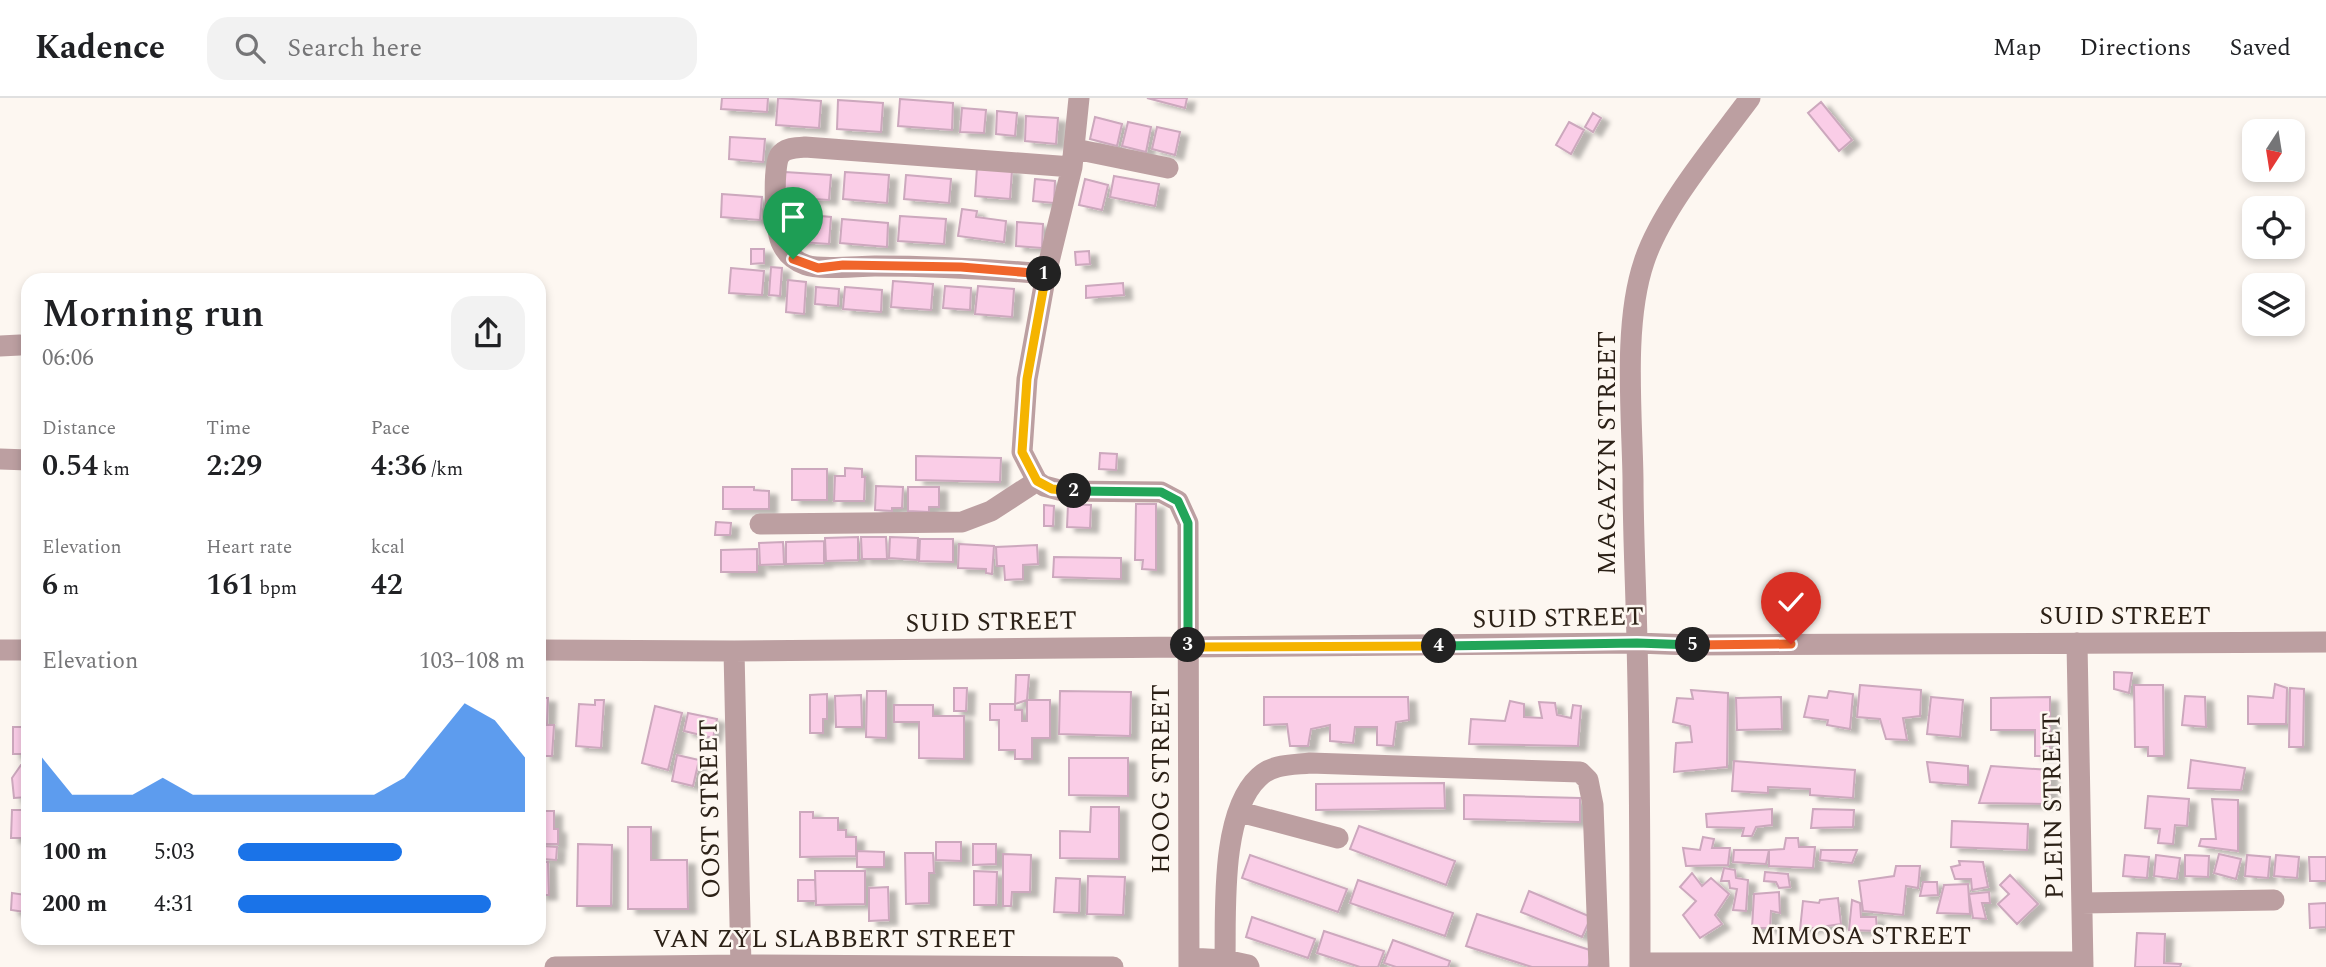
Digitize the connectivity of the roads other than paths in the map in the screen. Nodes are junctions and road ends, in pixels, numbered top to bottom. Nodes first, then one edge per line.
1 (1079, 98) edge
2 (1750, 98) edge
3 (1073, 158) junction
4 (1168, 168) dead end
5 (1046, 274) junction
6 (0, 459) edge
7 (21, 460) edge
8 (1037, 481) junction
9 (760, 524) dead end
10 (2326, 642) edge
11 (1637, 643) junction
12 (2077, 643) junction
13 (1188, 647) junction
14 (0, 650) edge
15 (21, 650) edge
16 (546, 650) edge
17 (734, 651) junction
18 (1240, 812) junction
19 (1338, 838) dead end
20 (2274, 900) dead end
21 (2082, 902) junction
22 (1225, 960) junction
23 (1189, 962) edge
24 (1640, 965) edge
25 (2083, 965) edge
26 (741, 966) edge
27 (1254, 966) edge
28 (555, 967) edge
29 (1113, 967) edge
30 (1599, 967) edge

1 - 3 street
2 - 11 street, MAGAZYN STREET
3 - 4 street
3 - 5 street
3 - 5 street
5 - 8 street
6 - 7 street
8 - 9 street
8 - 13 street, HOOG STREET
10 - 12 street, SUID STREET
11 - 12 street, SUID STREET
11 - 13 street, SUID STREET
11 - 24 street, MAGAZYN STREET
12 - 21 street, PLEIN STREET
13 - 17 street, SUID STREET
13 - 23 street, HOOG STREET
14 - 15 street
16 - 17 street, SUID STREET
17 - 26 street, OOST STREET
18 - 19 street
18 - 22 street
18 - 30 street
20 - 21 street
21 - 25 street, PLEIN STREET
22 - 23 street
22 - 27 street
24 - 25 street, MIMOSA STREET
26 - 28 street, VAN ZYL SLABBERT STREET
26 - 29 street, VAN ZYL SLABBERT STREET

